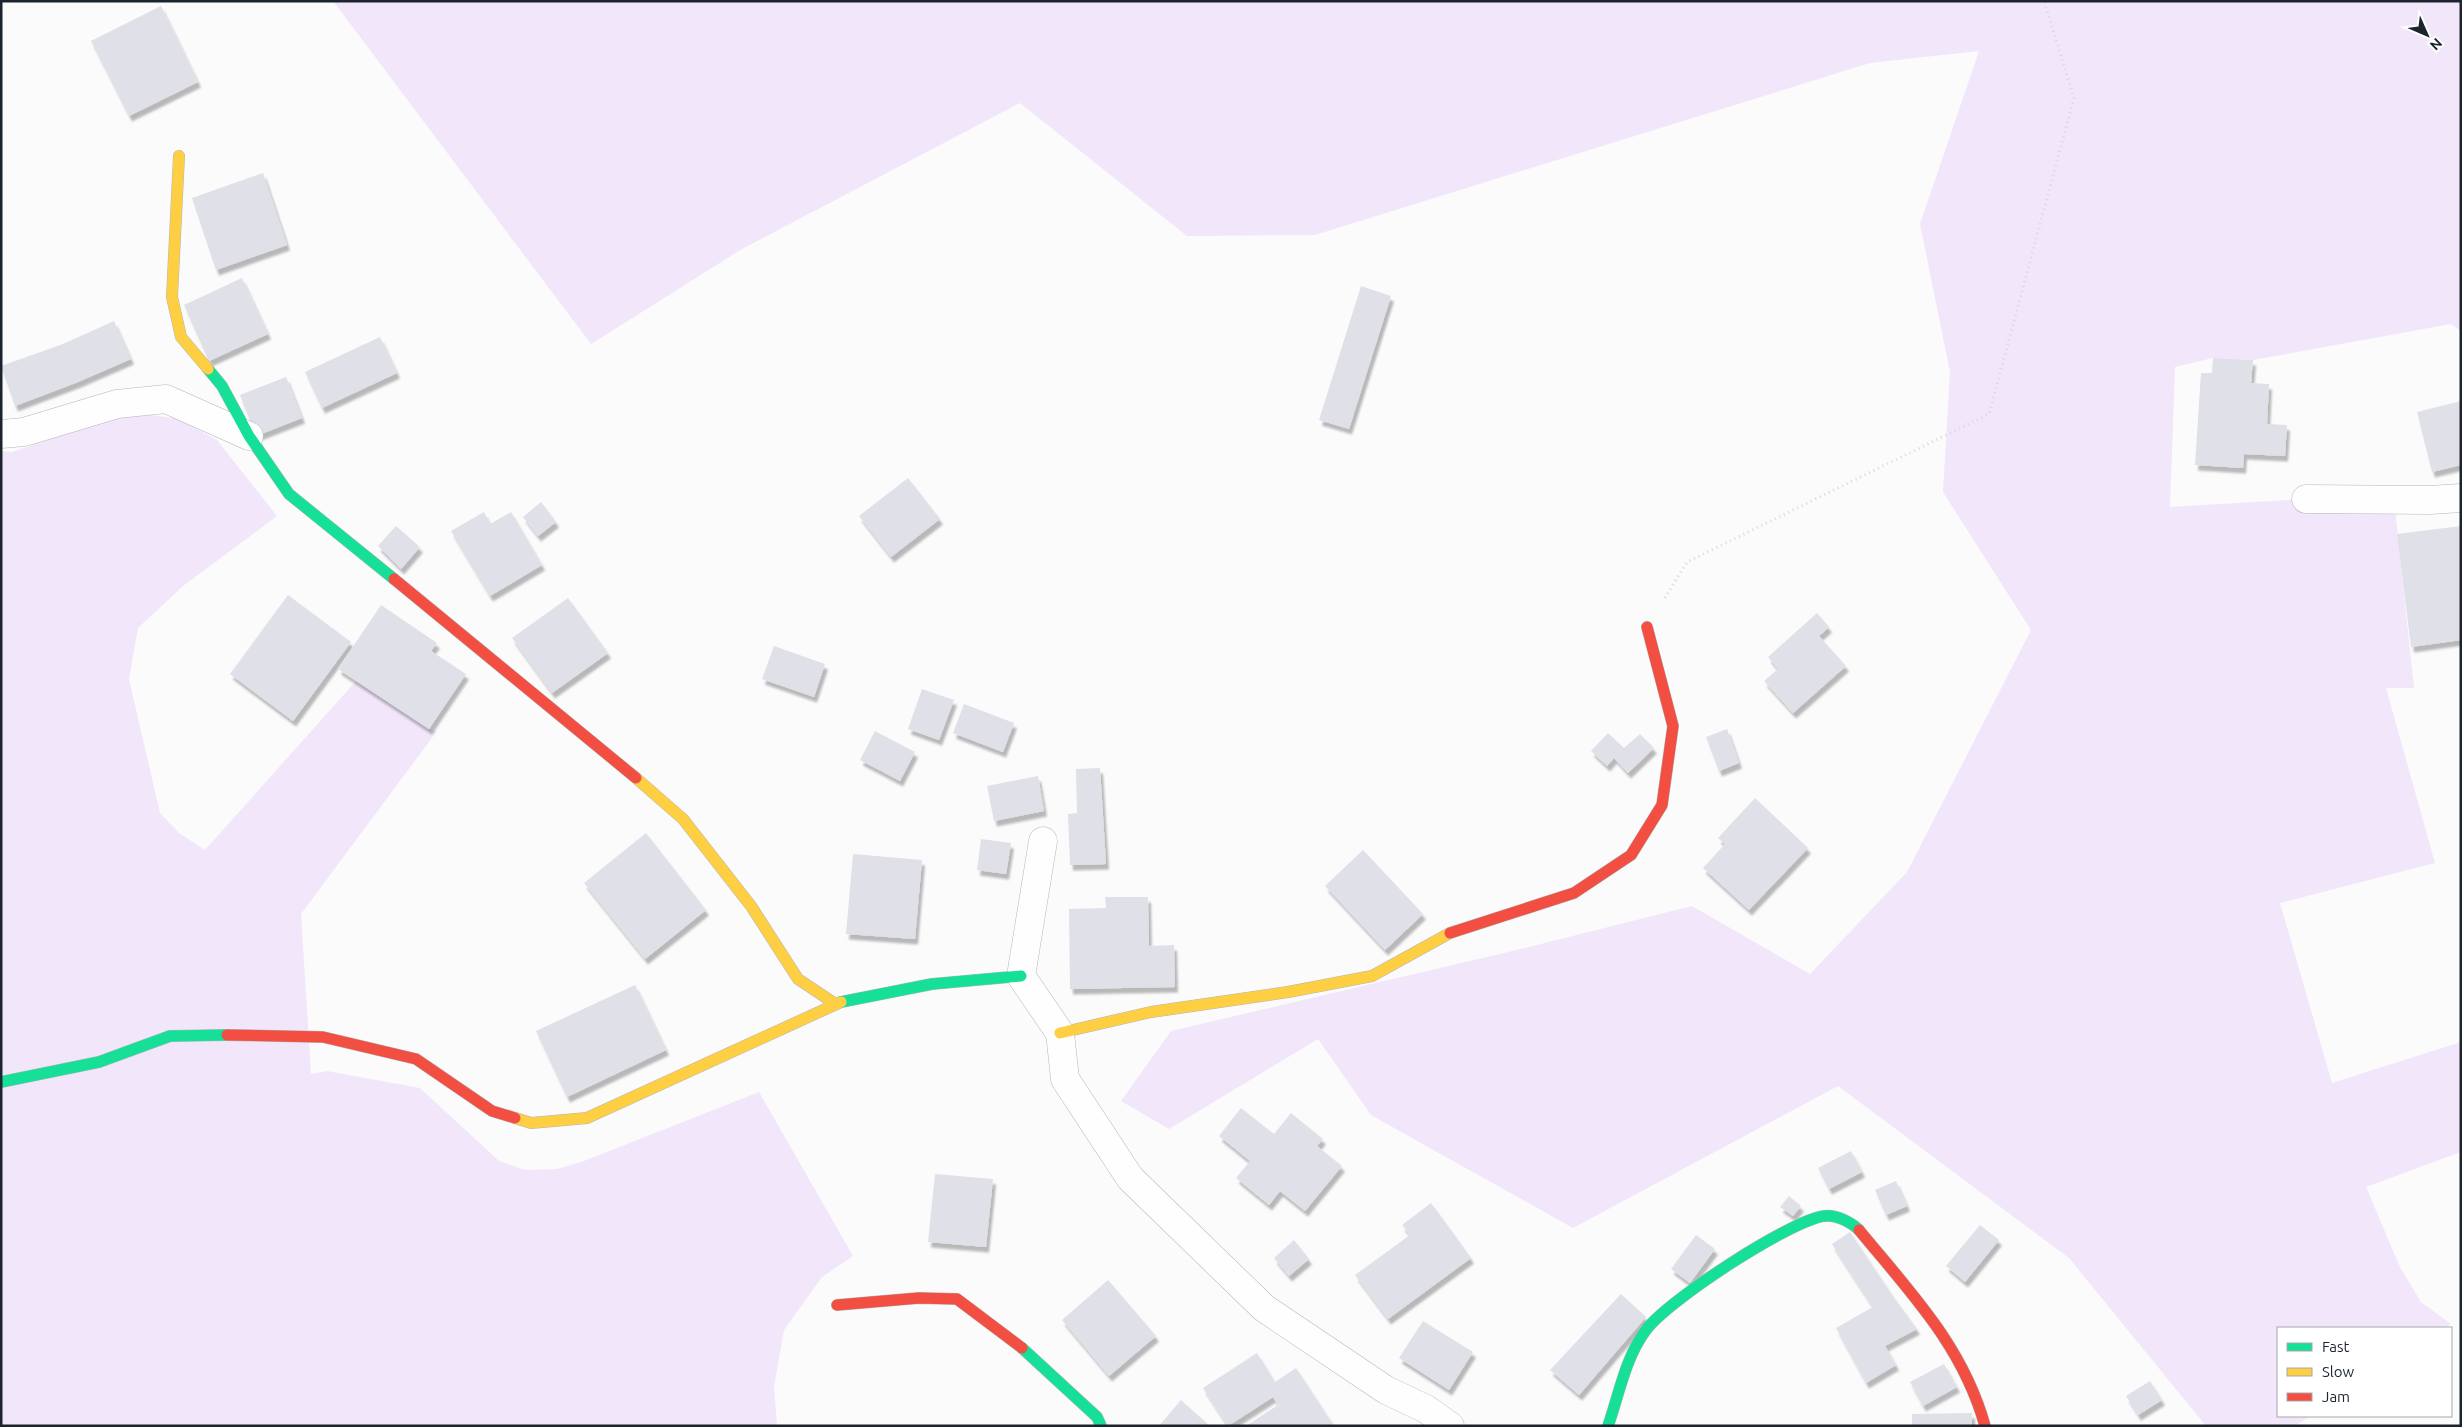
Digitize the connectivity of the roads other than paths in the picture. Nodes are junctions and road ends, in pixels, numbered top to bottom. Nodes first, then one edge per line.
1 (179, 156) dead end
2 (1, 434) edge
3 (249, 436) junction
4 (2461, 498) edge
5 (2306, 499) dead end
6 (1647, 627) road end
7 (1043, 840) dead end
8 (1020, 976) junction
9 (834, 1003) junction
10 (1060, 1033) junction
11 (1, 1082) edge
12 (836, 1305) dead end
13 (1101, 1426) edge
14 (1450, 1426) edge
15 (1608, 1426) edge
16 (1985, 1426) edge

1 - 3 street
2 - 3 street
3 - 9 street
4 - 5 street
6 - 10 street
7 - 8 street
8 - 9 street
8 - 10 street
9 - 11 street
10 - 14 street
12 - 13 street
15 - 16 street

